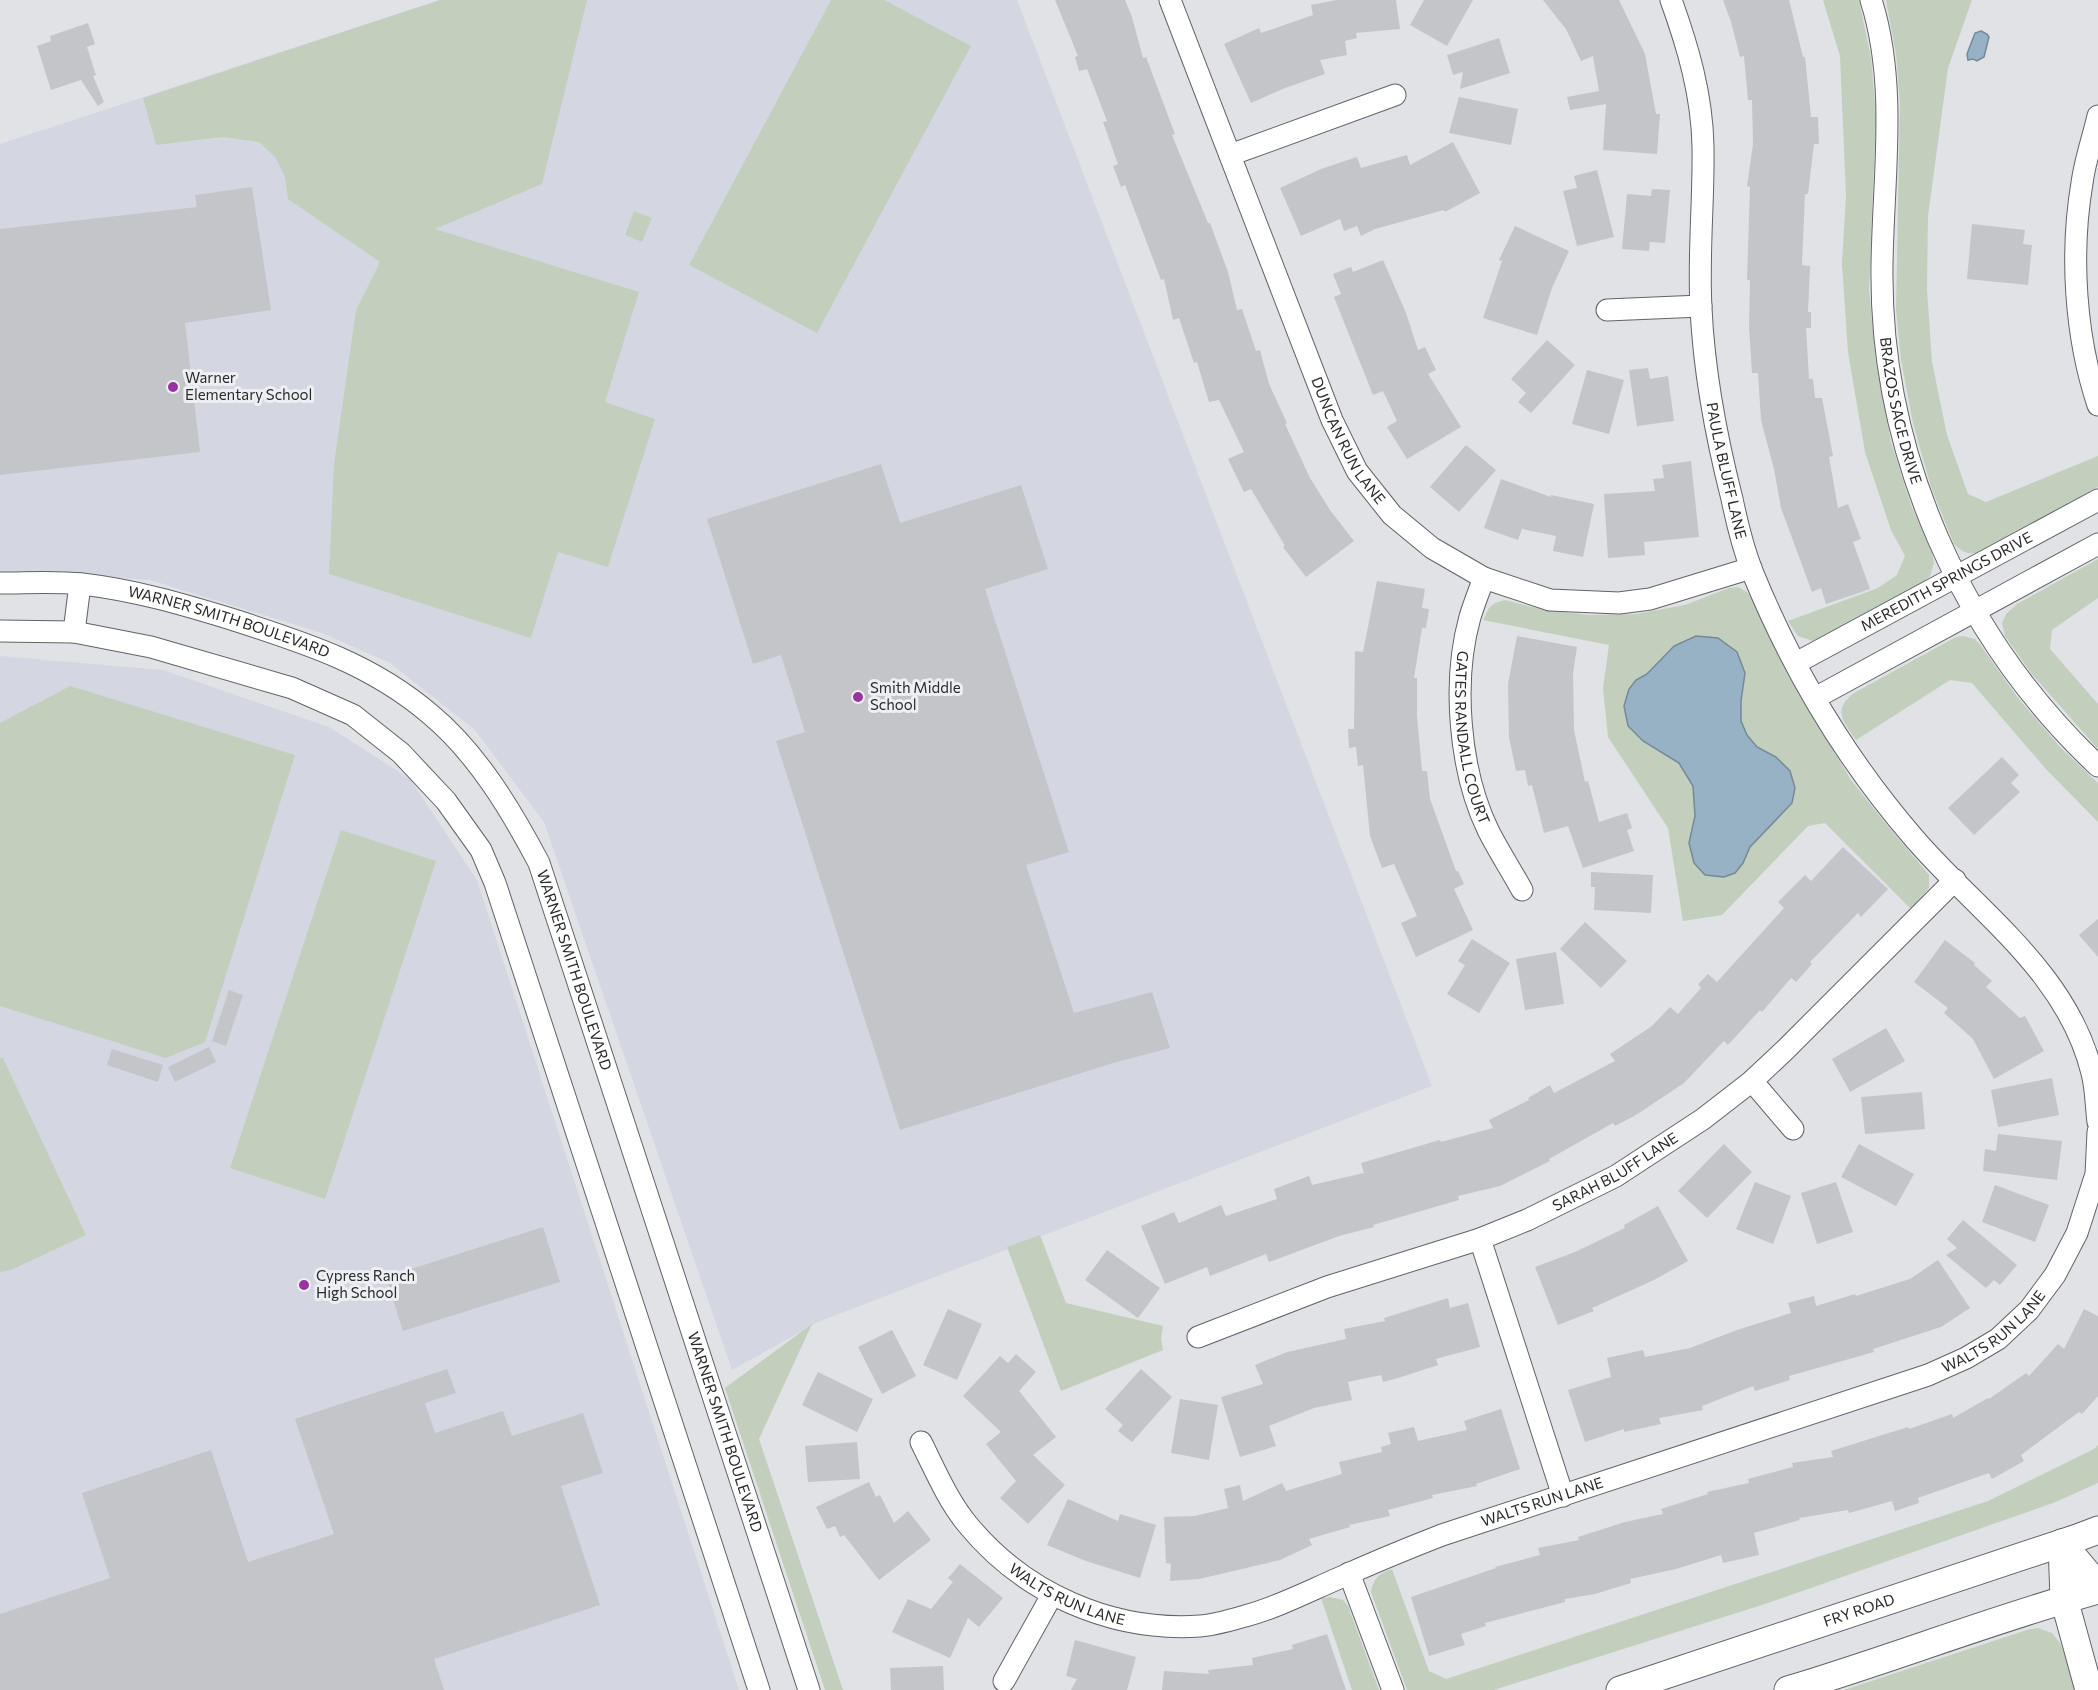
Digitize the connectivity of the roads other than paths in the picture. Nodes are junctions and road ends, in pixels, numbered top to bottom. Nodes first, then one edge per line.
1 (1170, 0) edge
2 (1671, 0) edge
3 (1871, 0) edge
4 (1395, 95) dead end
5 (2098, 116) edge
6 (1230, 155) junction
7 (1701, 306) junction
8 (1607, 310) dead end
9 (2098, 405) edge
10 (2098, 500) edge
11 (2098, 544) edge
12 (1751, 568) junction
13 (1956, 577) junction
14 (1484, 578) junction
15 (0, 583) edge
16 (80, 584) junction
17 (1975, 611) junction
18 (0, 631) edge
19 (74, 632) junction
20 (1796, 663) junction
21 (1815, 698) junction
22 (2098, 766) edge
23 (1955, 880) junction
24 (1522, 890) dead end
25 (1752, 1081) junction
26 (2098, 1122) edge
27 (1793, 1129) dead end
28 (2098, 1132) edge
29 (2097, 1174) edge
30 (1480, 1239) junction
31 (1198, 1337) dead end
32 (921, 1442) dead end
33 (1563, 1496) junction
34 (2098, 1530) edge
35 (2062, 1543) junction
36 (1349, 1573) junction
37 (2098, 1588) edge
38 (1053, 1595) junction
39 (2064, 1599) junction
40 (1004, 1681) dead end
41 (759, 1690) edge
42 (809, 1690) edge
43 (1393, 1690) edge
44 (1620, 1690) edge
45 (1788, 1690) edge
46 (2088, 1690) edge

1 - 6 street, DUNCAN RUN LANE
2 - 7 street, PAULA BLUFF LANE
3 - 13 street, BRAZOS SAGE DRIVE
4 - 6 street
5 - 9 street
6 - 14 street, DUNCAN RUN LANE
7 - 8 street
7 - 12 street, PAULA BLUFF LANE
10 - 13 street, MEREDITH SPRINGS DRIVE
11 - 17 street
12 - 14 street, DUNCAN RUN LANE
12 - 20 street, PAULA BLUFF LANE
13 - 17 street, BRAZOS SAGE DRIVE
13 - 20 street, MEREDITH SPRINGS DRIVE
14 - 24 street, GATES RANDALL COURT
15 - 16 street, WARNER SMITH BOULEVARD
16 - 19 street
16 - 42 street, WARNER SMITH BOULEVARD
17 - 21 street
17 - 22 street, BRAZOS SAGE DRIVE
18 - 19 street
19 - 41 street
20 - 21 street, PAULA BLUFF LANE
21 - 23 street, PAULA BLUFF LANE
23 - 25 street, SARAH BLUFF LANE
23 - 26 street
25 - 27 street
25 - 30 street, SARAH BLUFF LANE
28 - 29 street, WALTS RUN LANE
29 - 33 street, WALTS RUN LANE
30 - 31 street, SARAH BLUFF LANE
30 - 33 street
32 - 38 street, WALTS RUN LANE
33 - 36 street, WALTS RUN LANE
34 - 35 main road, FRY ROAD
35 - 37 main road
35 - 39 main road
35 - 44 main road, FRY ROAD
36 - 38 street, WALTS RUN LANE
36 - 43 street
37 - 39 main road
38 - 40 street
39 - 45 main road
39 - 46 main road

